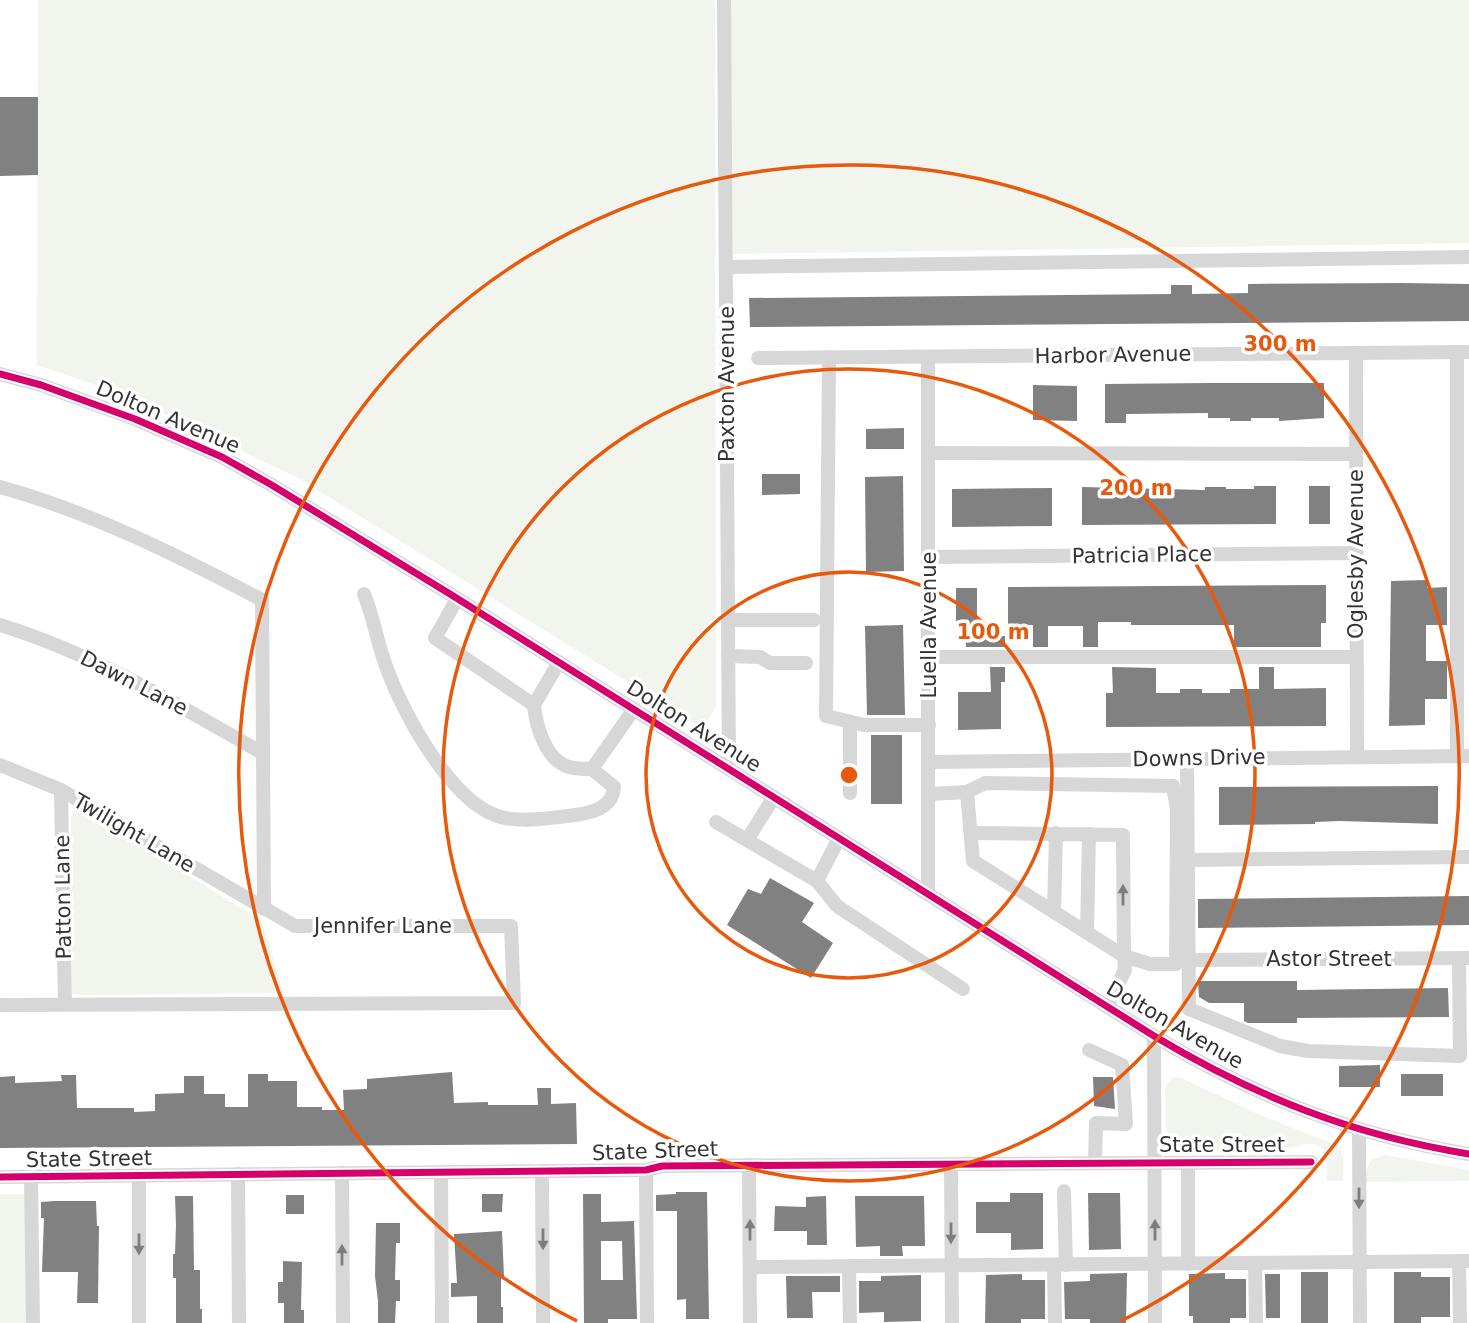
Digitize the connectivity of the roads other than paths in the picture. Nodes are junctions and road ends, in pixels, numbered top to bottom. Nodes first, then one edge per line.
1 (724, 0) edge
2 (1469, 257) edge
3 (726, 267) junction
4 (1463, 352) edge
5 (1356, 353) junction
6 (830, 357) junction
7 (928, 357) junction
8 (758, 358) dead end
9 (0, 374) edge
10 (929, 453) junction
11 (1356, 454) junction
12 (0, 487) edge
13 (1356, 553) junction
14 (929, 558) junction
15 (364, 594) dead end
16 (457, 598) junction
17 (728, 620) junction
18 (814, 620) dead end
19 (0, 625) edge
20 (728, 656) junction
21 (929, 657) junction
22 (1356, 657) junction
23 (559, 662) junction
24 (806, 663) dead end
25 (534, 705) junction
26 (634, 709) junction
27 (850, 722) junction
28 (929, 725) junction
29 (262, 753) junction
30 (1357, 756) junction
31 (1463, 756) edge
32 (1187, 758) junction
33 (929, 762) junction
34 (0, 765) edge
35 (729, 768) junction
36 (592, 769) junction
37 (61, 790) junction
38 (967, 792) junction
39 (850, 793) dead end
40 (929, 794) junction
41 (774, 797) junction
42 (716, 822) dead end
43 (971, 833) junction
44 (1055, 833) junction
45 (1089, 834) junction
46 (839, 838) junction
47 (747, 840) junction
48 (1469, 857) edge
49 (1188, 860) junction
50 (817, 881) junction
51 (928, 894) junction
52 (264, 909) junction
53 (1054, 912) junction
54 (1087, 933) junction
55 (1124, 956) junction
56 (1464, 958) edge
57 (1188, 960) junction
58 (962, 989) dead end
59 (65, 1004) junction
60 (0, 1005) edge
61 (1107, 1006) junction
62 (1154, 1036) junction
63 (1088, 1050) dead end
64 (1359, 1130) junction
65 (1469, 1154) edge
66 (1311, 1162) dead end
67 (1095, 1163) junction
68 (1154, 1163) junction
69 (1188, 1163) junction
70 (951, 1164) junction
71 (749, 1166) junction
72 (646, 1170) junction
73 (542, 1171) junction
74 (441, 1172) junction
75 (342, 1173) junction
76 (238, 1174) junction
77 (139, 1176) junction
78 (0, 1177) edge
79 (31, 1177) junction
80 (1064, 1191) dead end
81 (1464, 1261) edge
82 (1360, 1262) junction
83 (1255, 1263) junction
84 (1155, 1264) junction
85 (1188, 1264) junction
86 (951, 1265) junction
87 (1060, 1265) junction
88 (849, 1266) junction
89 (750, 1267) junction
90 (33, 1323) edge
91 (139, 1323) edge
92 (239, 1323) edge
93 (342, 1323) edge
94 (442, 1323) edge
95 (543, 1323) edge
96 (647, 1323) edge
97 (750, 1323) edge
98 (850, 1323) edge
99 (952, 1323) edge
100 (1055, 1323) edge
101 (1155, 1323) edge
102 (1256, 1323) edge
103 (1360, 1323) edge
104 (1460, 1323) edge

1 - 3 street, Paxton Avenue
2 - 3 street
3 - 17 street, Paxton Avenue
4 - 5 street, Harbor Avenue
4 - 31 street
5 - 7 street, Harbor Avenue
5 - 11 street, Oglesby Avenue
6 - 7 street, Harbor Avenue
6 - 8 street, Harbor Avenue
6 - 27 street
7 - 10 street, Luella Avenue
9 - 16 street, Dolton Avenue
10 - 11 street
10 - 14 street, Luella Avenue
11 - 13 street, Oglesby Avenue
12 - 29 street
13 - 14 street, Patricia Place
13 - 22 street, Oglesby Avenue
14 - 21 street, Luella Avenue
15 - 36 street
16 - 23 street, Dolton Avenue
16 - 25 street
17 - 18 street
17 - 20 street, Paxton Avenue
19 - 29 street, Dawn Lane
20 - 24 street
20 - 35 street, Paxton Avenue
21 - 22 street
21 - 28 street, Luella Avenue
22 - 30 street, Oglesby Avenue
23 - 25 street
23 - 26 street, Dolton Avenue
25 - 36 street
26 - 35 street, Dolton Avenue
26 - 36 street
27 - 28 street
27 - 39 street
28 - 33 street, Luella Avenue
29 - 52 street
30 - 31 street, Downs Drive
30 - 32 street, Downs Drive
32 - 33 street, Downs Drive
32 - 49 street
33 - 40 street, Luella Avenue
34 - 37 street, Twilight Lane
35 - 41 street, Dolton Avenue
37 - 52 street, Twilight Lane
37 - 59 street, Patton Lane
38 - 40 street
38 - 43 street
38 - 55 street
40 - 51 street, Luella Avenue
41 - 46 street, Dolton Avenue
41 - 47 street
42 - 47 street
43 - 44 street
43 - 53 street
44 - 45 street
44 - 53 street
45 - 54 street
55 -> 45 street
46 - 50 street
46 - 51 street, Dolton Avenue
47 - 50 street
48 - 49 street
49 - 57 street
50 - 58 street
51 - 61 street, Dolton Avenue
52 - 59 street, Jennifer Lane
53 - 54 street
54 - 55 street
55 - 61 street
56 - 57 street, Astor Street
56 - 57 street
59 - 60 street, Jennifer Lane
61 - 62 street, Dolton Avenue
62 - 64 street, Dolton Avenue
62 - 68 street
63 - 67 street
64 - 65 street
64 -> 82 street
66 - 69 street, State Street
67 - 68 street, State Street
67 - 70 street, State Street
68 - 69 street, State Street
84 -> 68 street
69 - 85 street
70 - 71 street, State Street
70 -> 86 street
71 - 72 street, State Street
89 -> 71 street
72 - 73 street, State Street
72 - 96 street
73 - 74 street, State Street
73 -> 95 street
74 - 75 street, State Street
74 - 94 street
75 - 76 street, State Street
93 -> 75 street
76 - 77 street, State Street
76 - 92 street
77 - 79 street, State Street
77 -> 91 street
78 - 79 street, State Street
79 - 90 street
80 - 87 street
81 - 82 street
81 - 104 street
82 - 83 street
82 - 103 street
83 - 85 street
83 - 102 street
84 - 85 street
84 - 87 street
84 - 101 street
86 - 87 street
86 - 88 street
86 - 99 street
87 - 100 street
88 - 89 street
88 - 98 street
89 - 97 street

